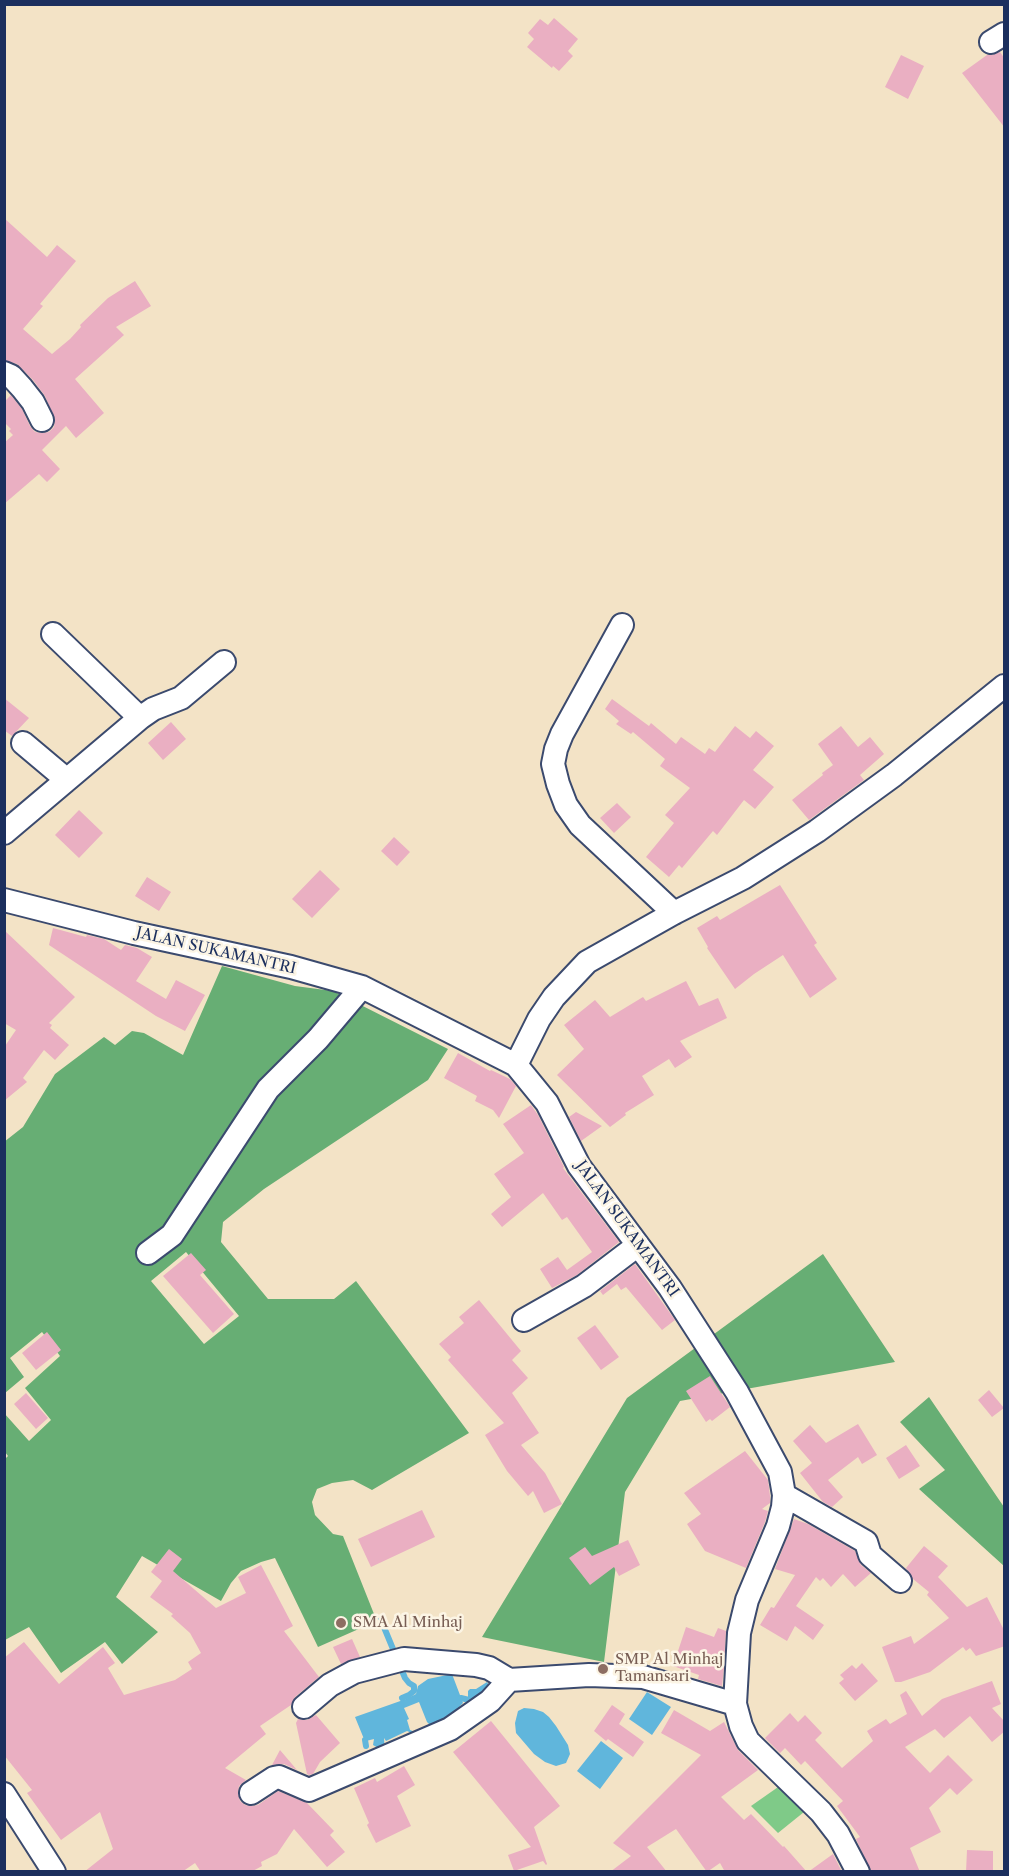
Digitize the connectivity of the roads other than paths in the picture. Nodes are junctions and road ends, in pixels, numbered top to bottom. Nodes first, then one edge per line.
1 (4, 373) edge
2 (42, 420) dead end
3 (622, 625) dead end
4 (53, 634) dead end
5 (224, 662) dead end
6 (1005, 686) edge
7 (140, 718) junction
8 (23, 743) dead end
9 (67, 780) junction
10 (4, 833) edge
11 (4, 900) edge
12 (675, 913) junction
13 (362, 987) junction
14 (516, 1065) junction
15 (638, 1245) junction
16 (148, 1253) dead end
17 (524, 1320) dead end
18 (784, 1495) junction
19 (900, 1581) dead end
20 (509, 1680) junction
21 (735, 1704) junction
22 (304, 1707) dead end
23 (251, 1793) dead end
24 (4, 1794) edge
25 (54, 1872) edge
26 (858, 1872) edge

1 - 2 street
3 - 12 street
4 - 7 street
5 - 7 street
6 - 12 street
7 - 9 street
8 - 9 street
9 - 10 street
11 - 13 street, JALAN SUKAMANTRI
12 - 14 street
13 - 14 street, JALAN SUKAMANTRI
13 - 16 street
14 - 15 street, JALAN SUKAMANTRI
15 - 17 street
15 - 18 street, JALAN SUKAMANTRI
18 - 19 street
18 - 21 street, JALAN SUKAMANTRI
20 - 21 street
20 - 22 street
20 - 23 street
21 - 26 street, JALAN SUKAMANTRI
24 - 25 street

